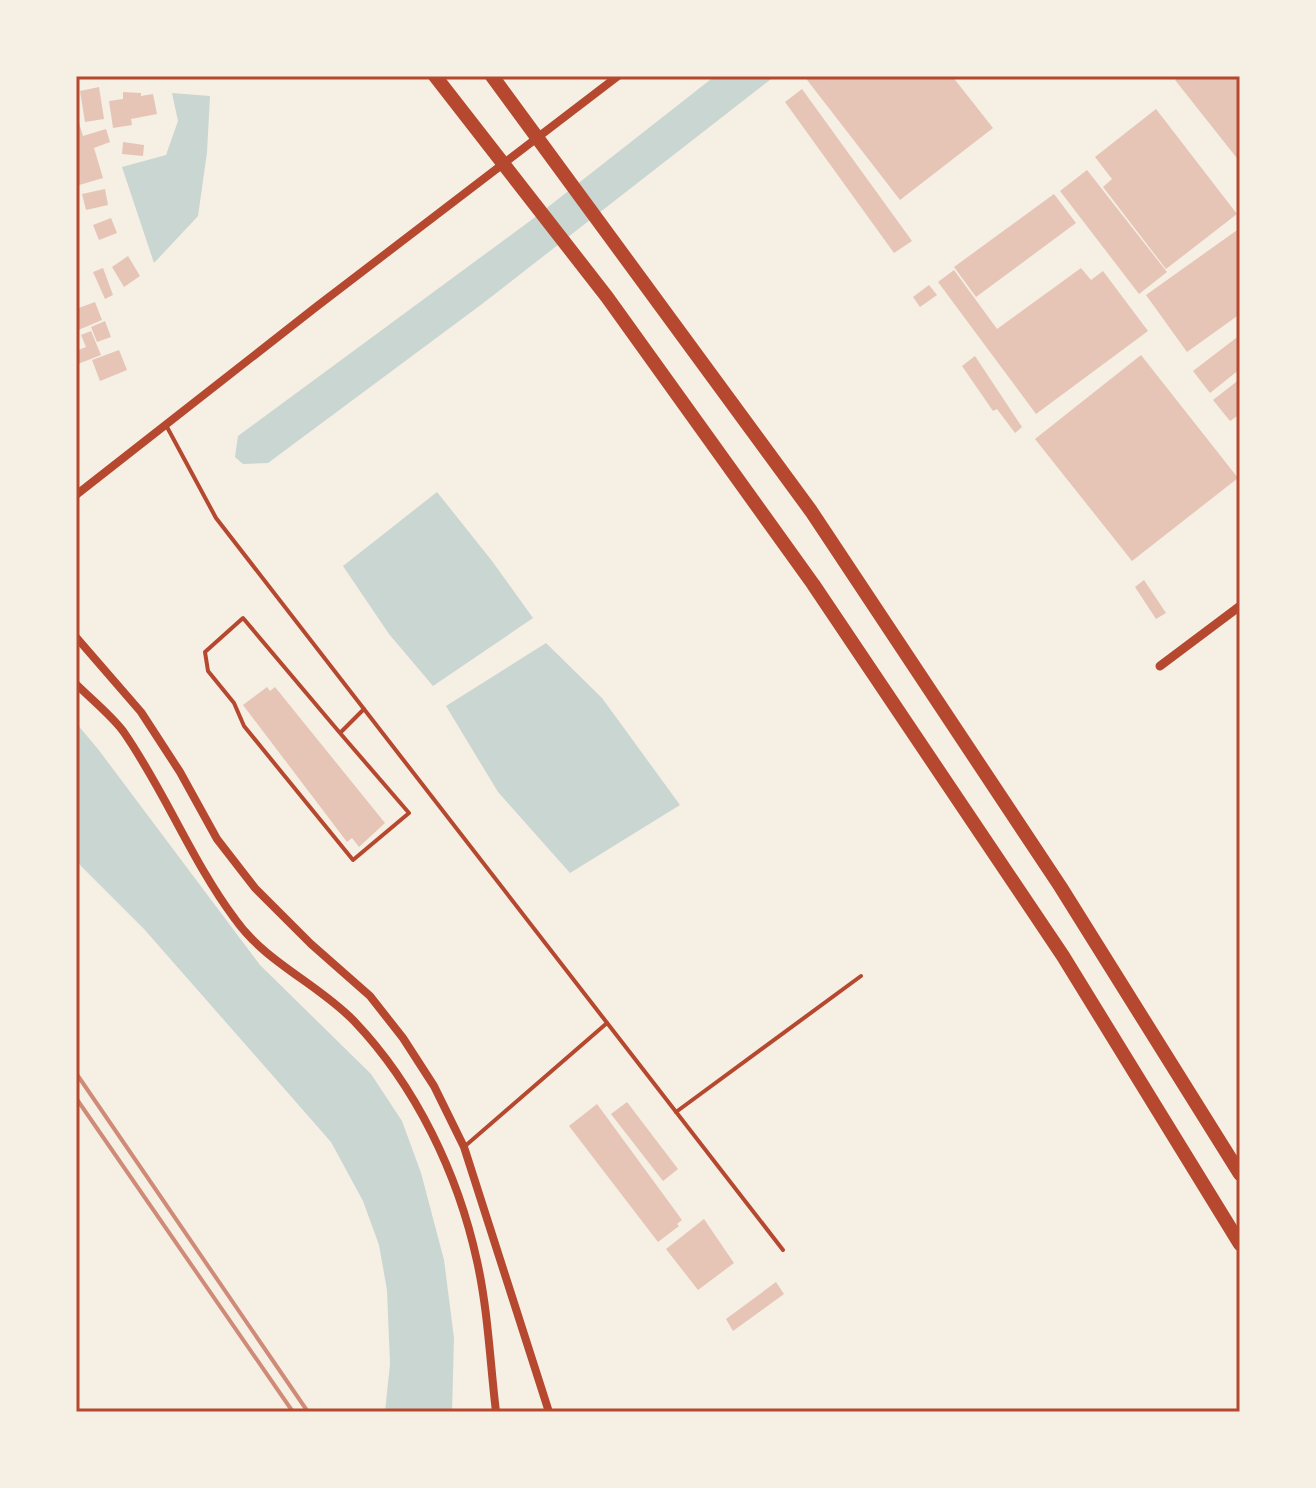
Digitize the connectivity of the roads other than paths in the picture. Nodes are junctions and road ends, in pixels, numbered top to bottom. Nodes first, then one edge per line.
1 (435, 76) edge
2 (492, 76) edge
3 (618, 76) edge
4 (165, 425) junction
5 (76, 495) edge
6 (1240, 606) edge
7 (76, 637) edge
8 (1160, 666) dead end
9 (76, 684) edge
10 (364, 709) junction
11 (340, 733) junction
12 (861, 976) dead end
13 (607, 1023) junction
14 (676, 1112) junction
15 (464, 1147) junction
16 (1240, 1174) edge
17 (1240, 1244) edge
18 (783, 1250) dead end
19 (496, 1412) edge
20 (549, 1412) edge

1 - 17 highway
2 - 16 highway
3 - 4 street
4 - 5 street
4 - 10 lane
6 - 8 street
7 - 15 street
9 - 19 street
10 - 11 lane
10 - 13 lane
11 - 11 lane
12 - 14 lane
13 - 14 lane
13 - 15 lane
14 - 18 lane
15 - 20 street

